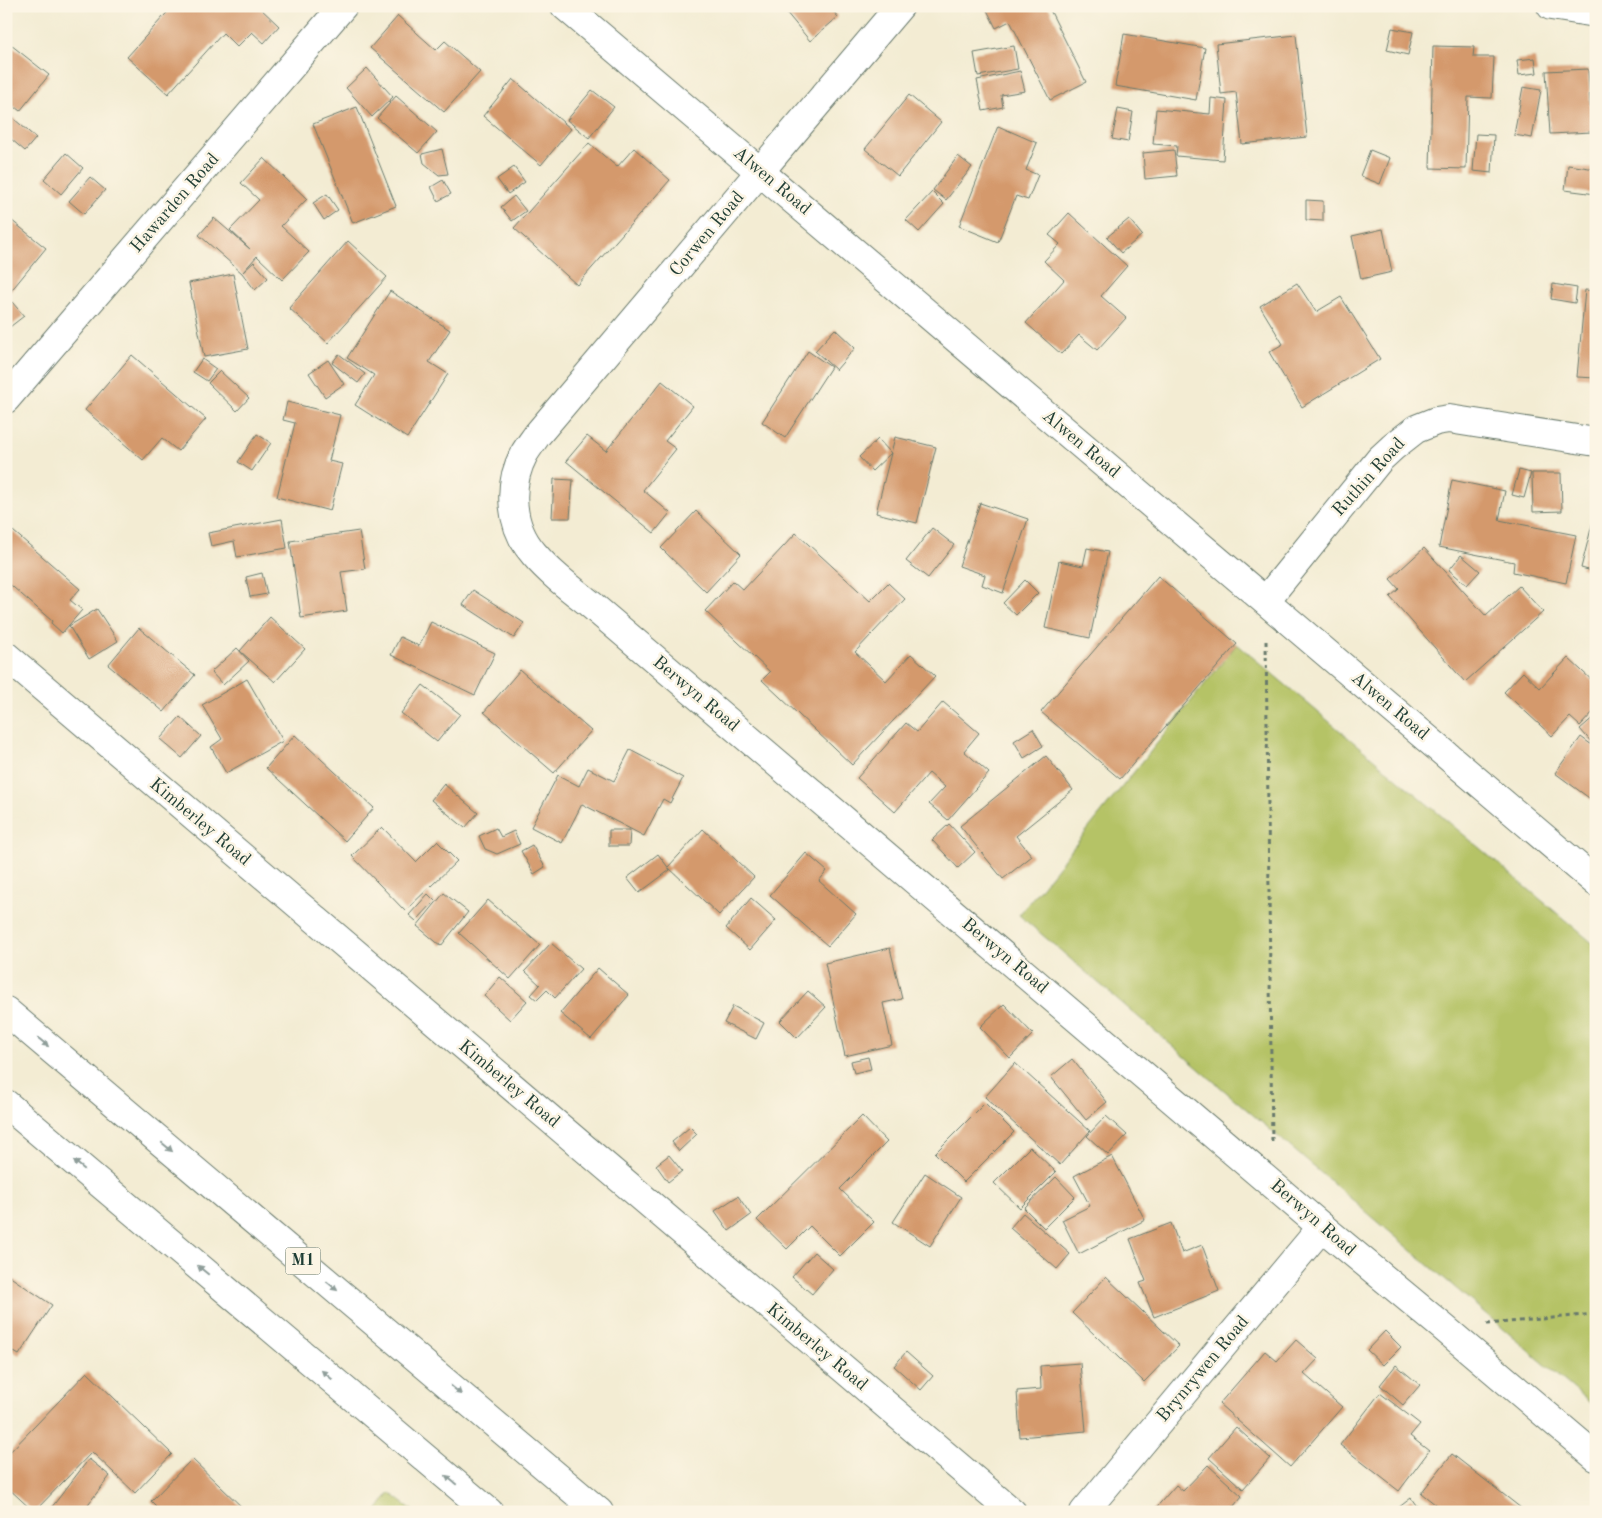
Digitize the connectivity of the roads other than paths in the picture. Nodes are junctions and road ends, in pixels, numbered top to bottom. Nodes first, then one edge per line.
1 (343, 6) edge
2 (565, 6) edge
3 (900, 6) edge
4 (1551, 6) edge
5 (1596, 13) edge
6 (760, 171) junction
7 (6, 399) edge
8 (553, 416) joint
9 (1596, 442) edge
10 (1266, 600) junction
11 (6, 656) edge
12 (1596, 882) edge
13 (6, 1011) edge
14 (6, 1104) edge
15 (1322, 1227) junction
16 (1596, 1457) edge
17 (488, 1512) edge
18 (599, 1512) edge
19 (1012, 1512) edge
20 (1084, 1512) edge

1 - 7 main road, Hawarden Road
2 - 6 main road, Alwen Road
3 - 6 main road, Corwen Road
4 - 5 main road
6 - 8 main road, Corwen Road
6 - 10 main road, Alwen Road
8 - 15 main road, Berwyn Road
9 - 10 main road, Ruthin Road
10 - 12 main road, Alwen Road
11 - 19 main road, Kimberley Road
13 -> 18 main road, M1
17 -> 14 main road
15 - 16 main road, Berwyn Road
15 - 20 main road, Brynrywen Road

